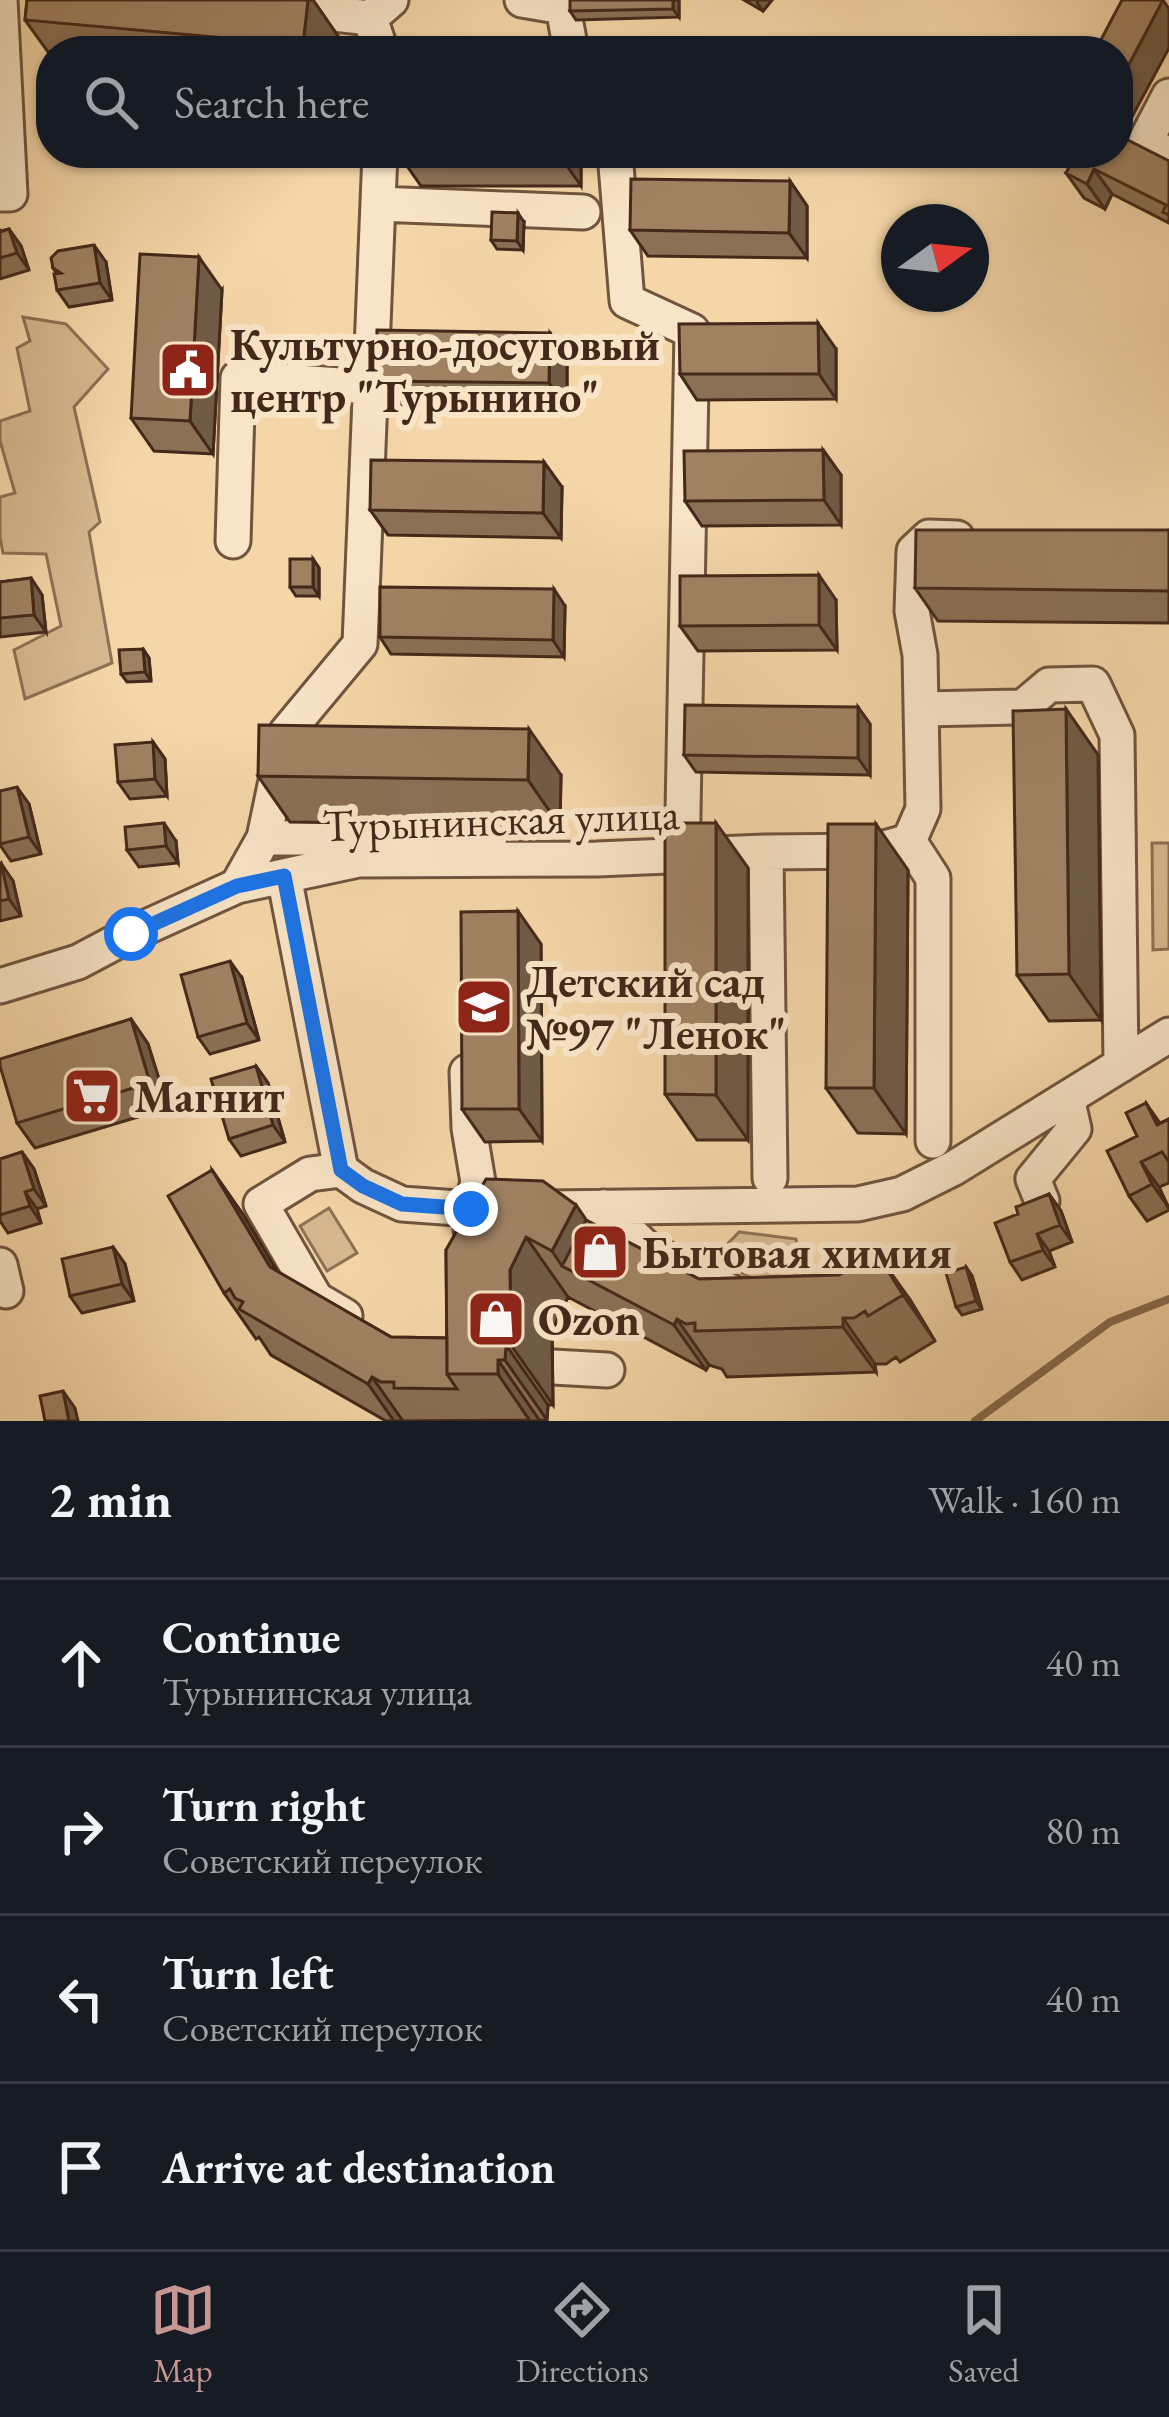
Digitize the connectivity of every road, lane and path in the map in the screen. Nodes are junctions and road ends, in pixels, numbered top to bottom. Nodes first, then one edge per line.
1 (1, 0) edge
2 (207, 0) edge
3 (522, 0) edge
4 (563, 3) edge
5 (381, 9) edge
6 (568, 36) edge
7 (1169, 96) edge
8 (1169, 155) edge
9 (379, 168) edge
10 (616, 168) edge
11 (0, 194) edge
12 (378, 204) junction
13 (583, 212) dead end
14 (369, 387) junction
15 (980, 538) edge
16 (233, 541) dead end
17 (922, 709) junction
18 (264, 838) junction
19 (909, 841) junction
20 (766, 852) junction
21 (682, 856) junction
22 (597, 859) junction
23 (284, 876) junction
24 (237, 886) junction
25 (682, 897) edge
26 (0, 986) edge
27 (1169, 1035) edge
28 (466, 1036) edge
29 (1121, 1064) junction
30 (1067, 1098) junction
31 (932, 1141) dead end
32 (341, 1170) junction
33 (770, 1178) dead end
34 (1042, 1201) edge
35 (603, 1207) junction
36 (471, 1209) junction
37 (470, 1253) edge
38 (770, 1299) edge
39 (376, 1335) edge
40 (553, 1367) dead end
41 (607, 1370) dead end

1 - 11 street
2 - 5 street
3 - 4 street
4 - 6 street
7 - 8 street
9 - 12 street
10 - 21 street
12 - 13 street
12 - 14 street
14 - 16 street
14 - 18 street
15 - 17 street
17 - 19 street
17 - 29 street
18 - 22 street
18 - 24 street
19 - 20 street, Турынинская улица
19 - 31 street
20 - 21 street, Турынинская улица
20 - 33 street
21 - 22 street, Турынинская улица
21 - 25 street
22 - 23 street, Турынинская улица
23 - 24 street, Турынинская улица
23 - 32 street
24 - 26 street, Турынинская улица
27 - 29 street
28 - 36 street
29 - 30 street
30 - 34 street
30 - 35 street
32 - 36 street
32 - 39 street
35 - 36 street
35 - 38 street
36 - 37 street
40 - 41 street

